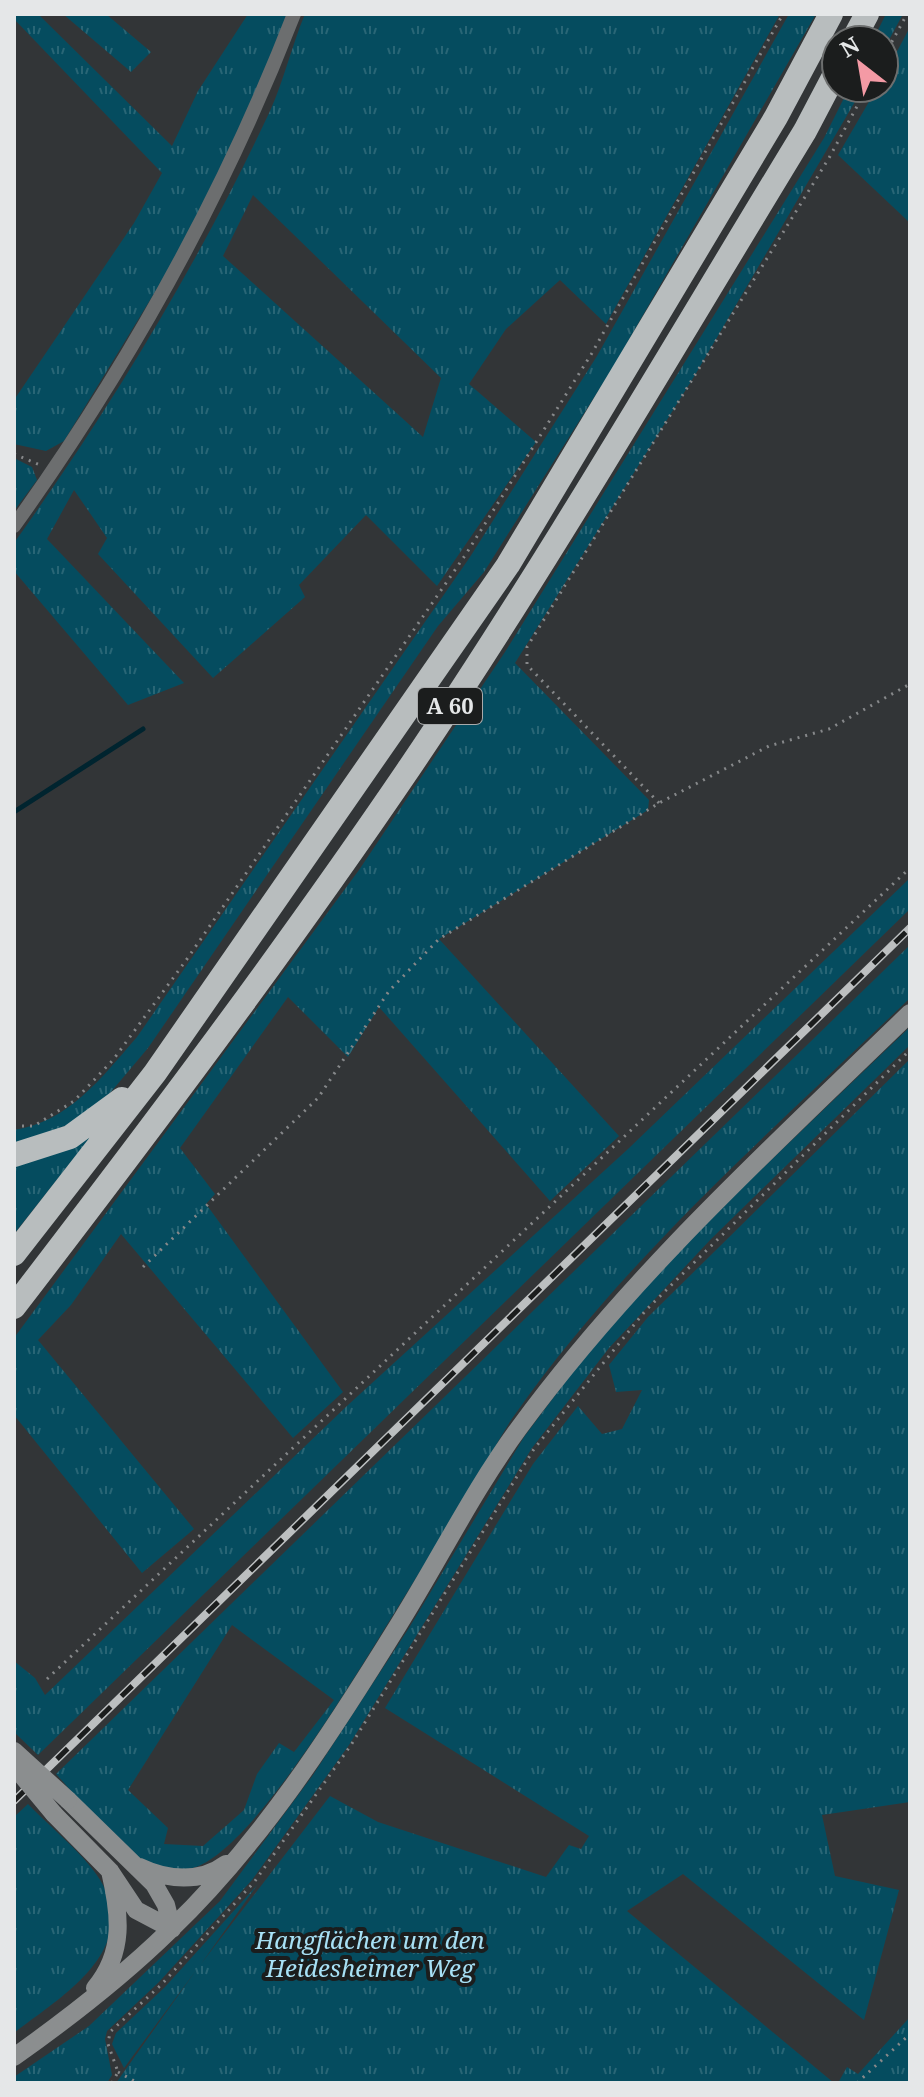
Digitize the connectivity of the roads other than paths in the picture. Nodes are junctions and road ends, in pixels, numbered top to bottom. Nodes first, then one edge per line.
1 (294, 14) edge
2 (831, 14) edge
3 (820, 102) edge
4 (14, 526) edge
5 (910, 1013) edge
6 (155, 1073) junction
7 (14, 1155) edge
8 (14, 1254) edge
9 (14, 1307) edge
10 (14, 1751) edge
11 (14, 1766) edge
12 (238, 1856) junction
13 (127, 1861) junction
14 (110, 1871) junction
15 (172, 1929) junction
16 (63, 2023) junction
17 (14, 2057) edge

1 - 4 street
2 - 6 highway, A 60
3 - 9 highway, A 60
5 - 12 main road
6 - 7 highway
6 - 8 highway, A 60
10 - 13 main road, bridge
11 - 14 main road, bridge
12 - 13 main road
12 - 15 main road
13 - 15 main road
14 - 15 main road
14 - 16 main road
15 - 16 main road
16 - 17 main road

